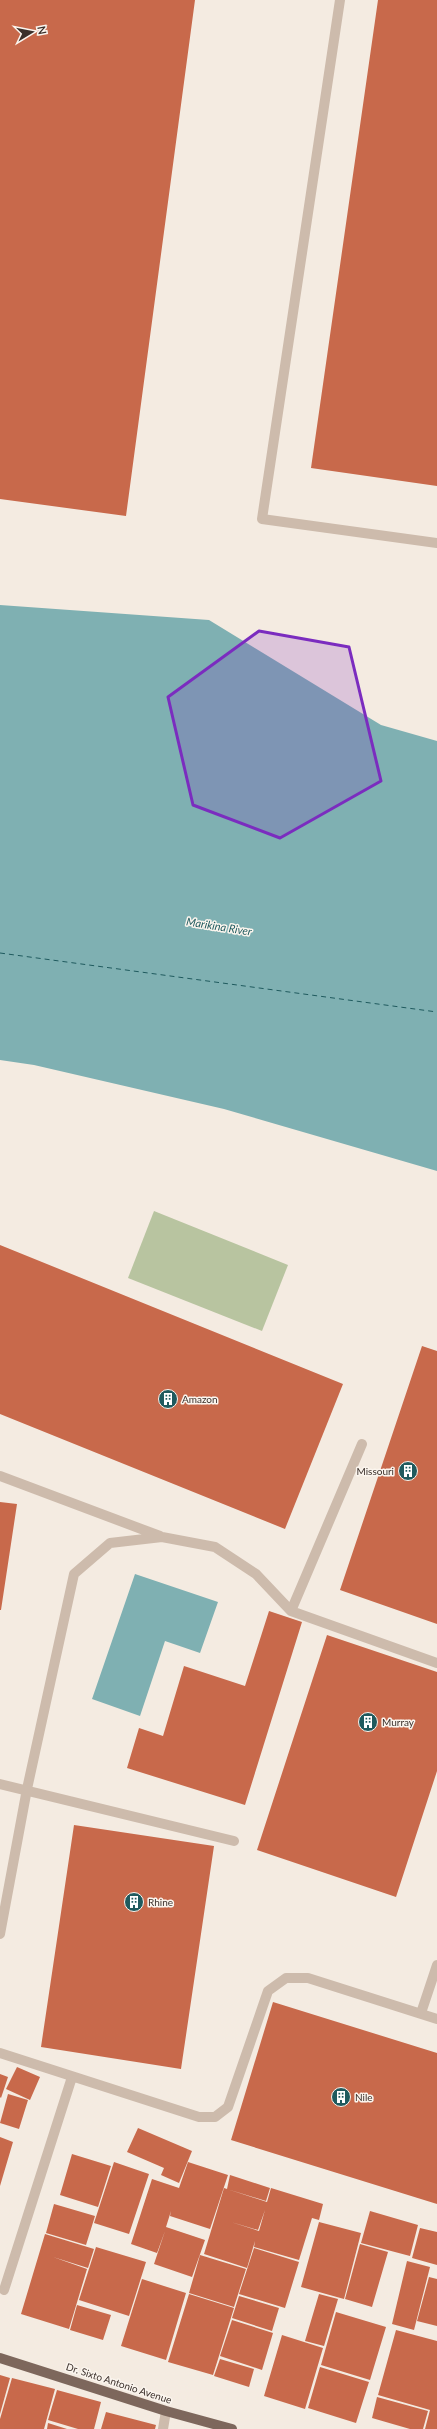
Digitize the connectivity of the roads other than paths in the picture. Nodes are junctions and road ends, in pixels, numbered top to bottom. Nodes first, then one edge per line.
1 (340, 0) edge
2 (437, 543) edge
3 (362, 1444) dead end
4 (0, 1476) edge
5 (162, 1537) junction
6 (291, 1611) junction
7 (437, 1663) edge
8 (0, 1784) edge
9 (27, 1789) junction
10 (234, 1841) dead end
11 (0, 1934) edge
12 (437, 1965) edge
13 (421, 2013) junction
14 (437, 2019) edge
15 (0, 2053) edge
16 (72, 2077) junction
17 (4, 2290) dead end
18 (0, 2358) edge
19 (166, 2411) junction
20 (163, 2429) edge
21 (232, 2429) edge

1 - 2 street
3 - 6 street
4 - 5 street
5 - 6 street
5 - 9 street
6 - 7 street
8 - 9 street
9 - 10 street
9 - 11 street
12 - 13 street
13 - 14 street
13 - 16 street
15 - 16 street
16 - 17 street
18 - 19 main road, Dr. Sixto Antonio Avenue
19 - 20 street
19 - 21 main road, Dr. Sixto Antonio Avenue

